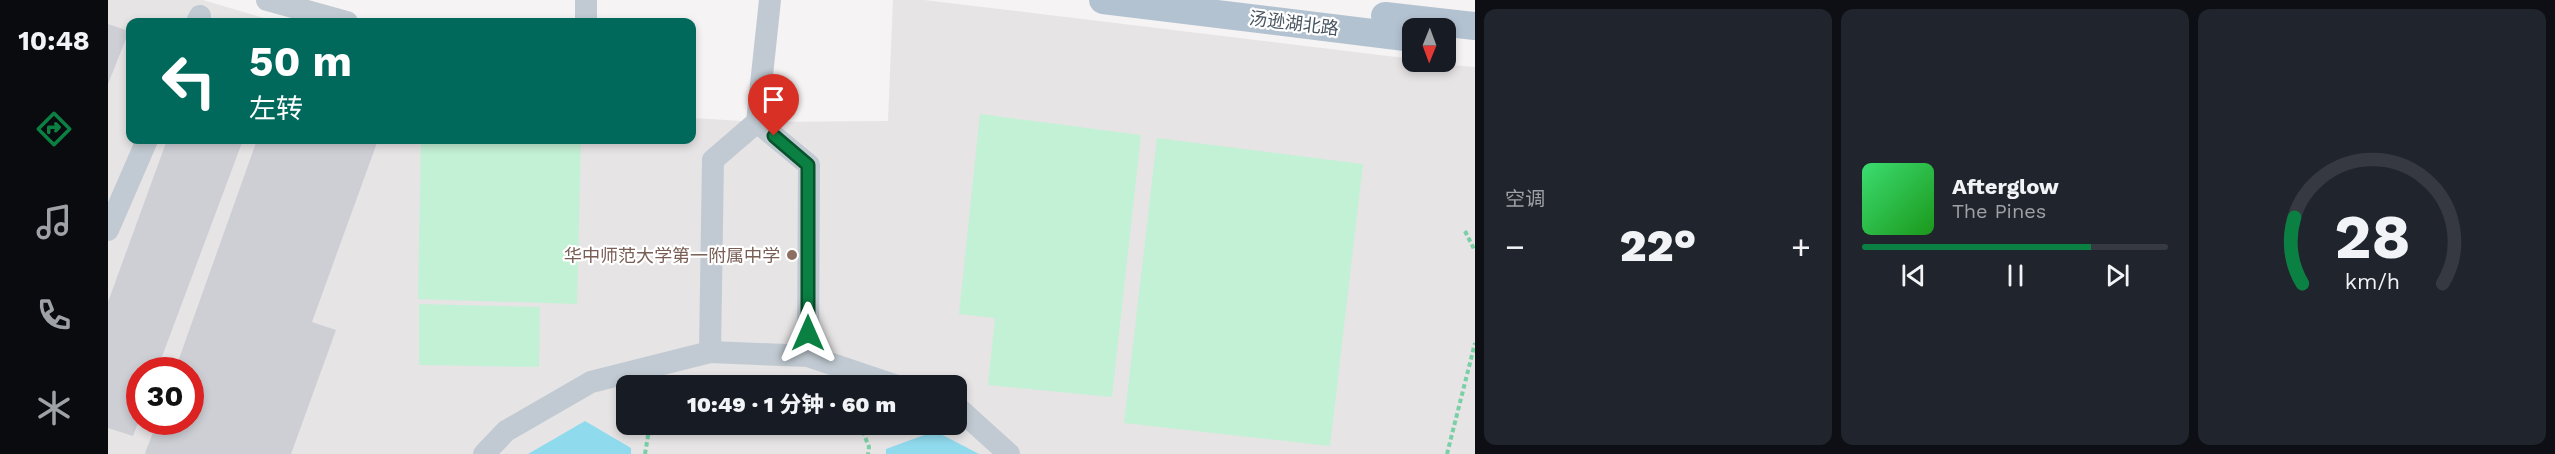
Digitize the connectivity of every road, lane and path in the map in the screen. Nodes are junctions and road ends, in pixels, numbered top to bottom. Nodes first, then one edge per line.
1 (267, 0) edge
2 (586, 0) edge
3 (770, 0) edge
4 (1103, 0) edge
5 (1248, 0) edge
6 (332, 18) edge
7 (586, 18) edge
8 (1475, 26) edge
9 (1402, 37) edge
10 (1456, 43) edge
11 (1475, 45) edge
12 (758, 122) junction
13 (145, 144) edge
14 (108, 230) edge
15 (1465, 231) dead end
16 (1475, 251) edge
17 (1475, 343) edge
18 (710, 352) junction
19 (808, 356) junction
20 (864, 375) edge
21 (967, 416) edge
22 (648, 435) edge
23 (864, 435) edge
24 (484, 454) edge
25 (645, 454) edge
26 (868, 454) edge
27 (1009, 454) edge
28 (1447, 454) edge

1 - 6 street
2 - 7 street
3 - 12 street
4 - 9 main road, 汤逊湖北路
5 - 8 main road, 汤逊湖北路
10 - 11 main road
12 - 18 street
12 - 19 street
13 - 14 street
15 - 16 path
17 - 28 path
18 - 19 street
18 - 24 street
19 - 20 street
21 - 27 street
22 - 25 path
23 - 26 path

